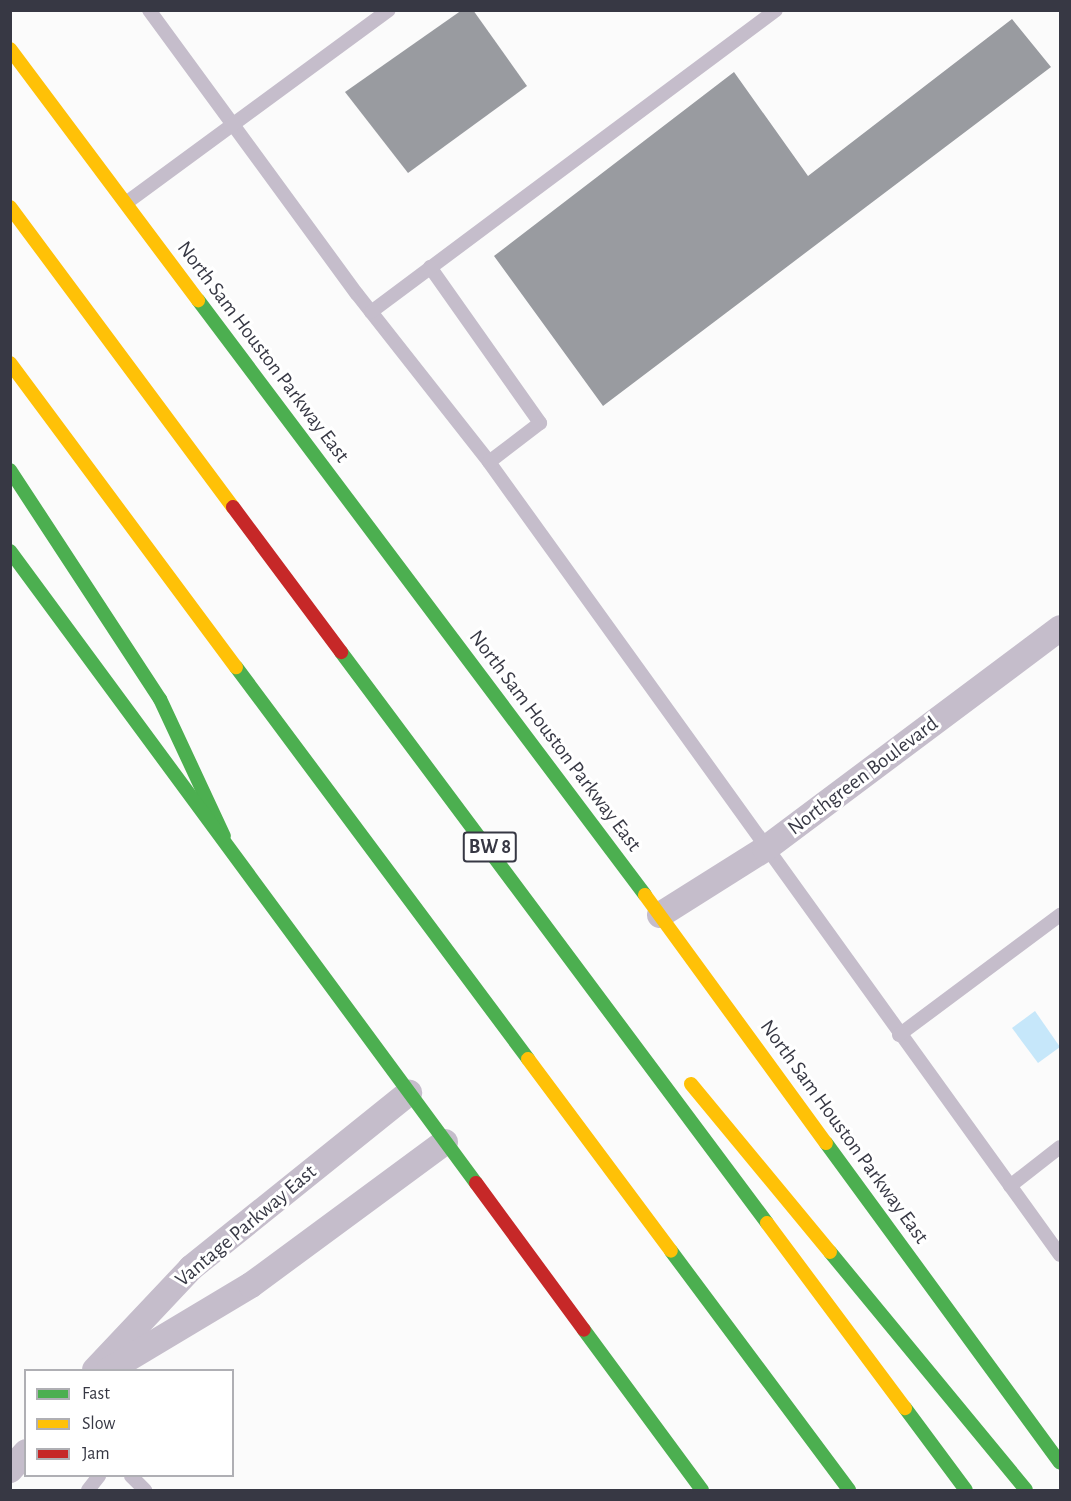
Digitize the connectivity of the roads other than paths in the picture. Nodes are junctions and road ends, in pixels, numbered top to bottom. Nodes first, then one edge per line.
1 (149, 10) edge
2 (389, 10) edge
3 (776, 10) edge
4 (10, 49) edge
5 (232, 124) junction
6 (126, 203) junction
7 (10, 207) edge
8 (430, 267) junction
9 (370, 312) junction
10 (10, 363) edge
11 (489, 462) junction
12 (10, 470) edge
13 (10, 551) edge
14 (1060, 628) edge
15 (458, 804) junction
16 (224, 836) junction
17 (765, 849) junction
18 (660, 915) junction
19 (1060, 915) edge
20 (627, 1007) dead end
21 (899, 1035) junction
22 (680, 1071) dead end
23 (408, 1093) junction
24 (445, 1142) junction
25 (1060, 1147) edge
26 (1010, 1186) junction
27 (1060, 1255) edge
28 (97, 1369) edge
29 (112, 1369) edge
30 (24, 1454) edge
31 (1060, 1463) edge
32 (10, 1470) edge
33 (98, 1477) edge
34 (132, 1477) edge
35 (88, 1491) edge
36 (145, 1491) edge
37 (702, 1491) edge
38 (849, 1491) edge
39 (966, 1491) edge
40 (1026, 1491) edge

1 - 5 lane
2 - 5 lane
3 - 8 lane
4 - 6 main road, North Sam Houston Parkway East
5 - 6 lane
5 - 9 lane
6 - 18 main road, North Sam Houston Parkway East
7 - 15 main road, BW 8
8 - 9 lane
8 - 11 lane
9 - 11 lane
10 - 38 main road
11 - 17 lane
12 - 16 main road
13 - 16 main road
14 - 17 street, Northgreen Boulevard
15 - 20 main road
15 - 39 main road, BW 8
16 - 23 main road
17 - 18 street, Northgreen Boulevard
17 - 21 lane
18 - 31 main road, North Sam Houston Parkway East
19 - 21 lane
21 - 26 lane
22 - 40 main road
23 - 24 main road
23 - 28 street, Vantage Parkway East
24 - 29 street, Vantage Parkway East
24 - 37 main road
25 - 26 lane
26 - 27 lane
30 - 32 street
33 - 35 lane
34 - 36 lane

